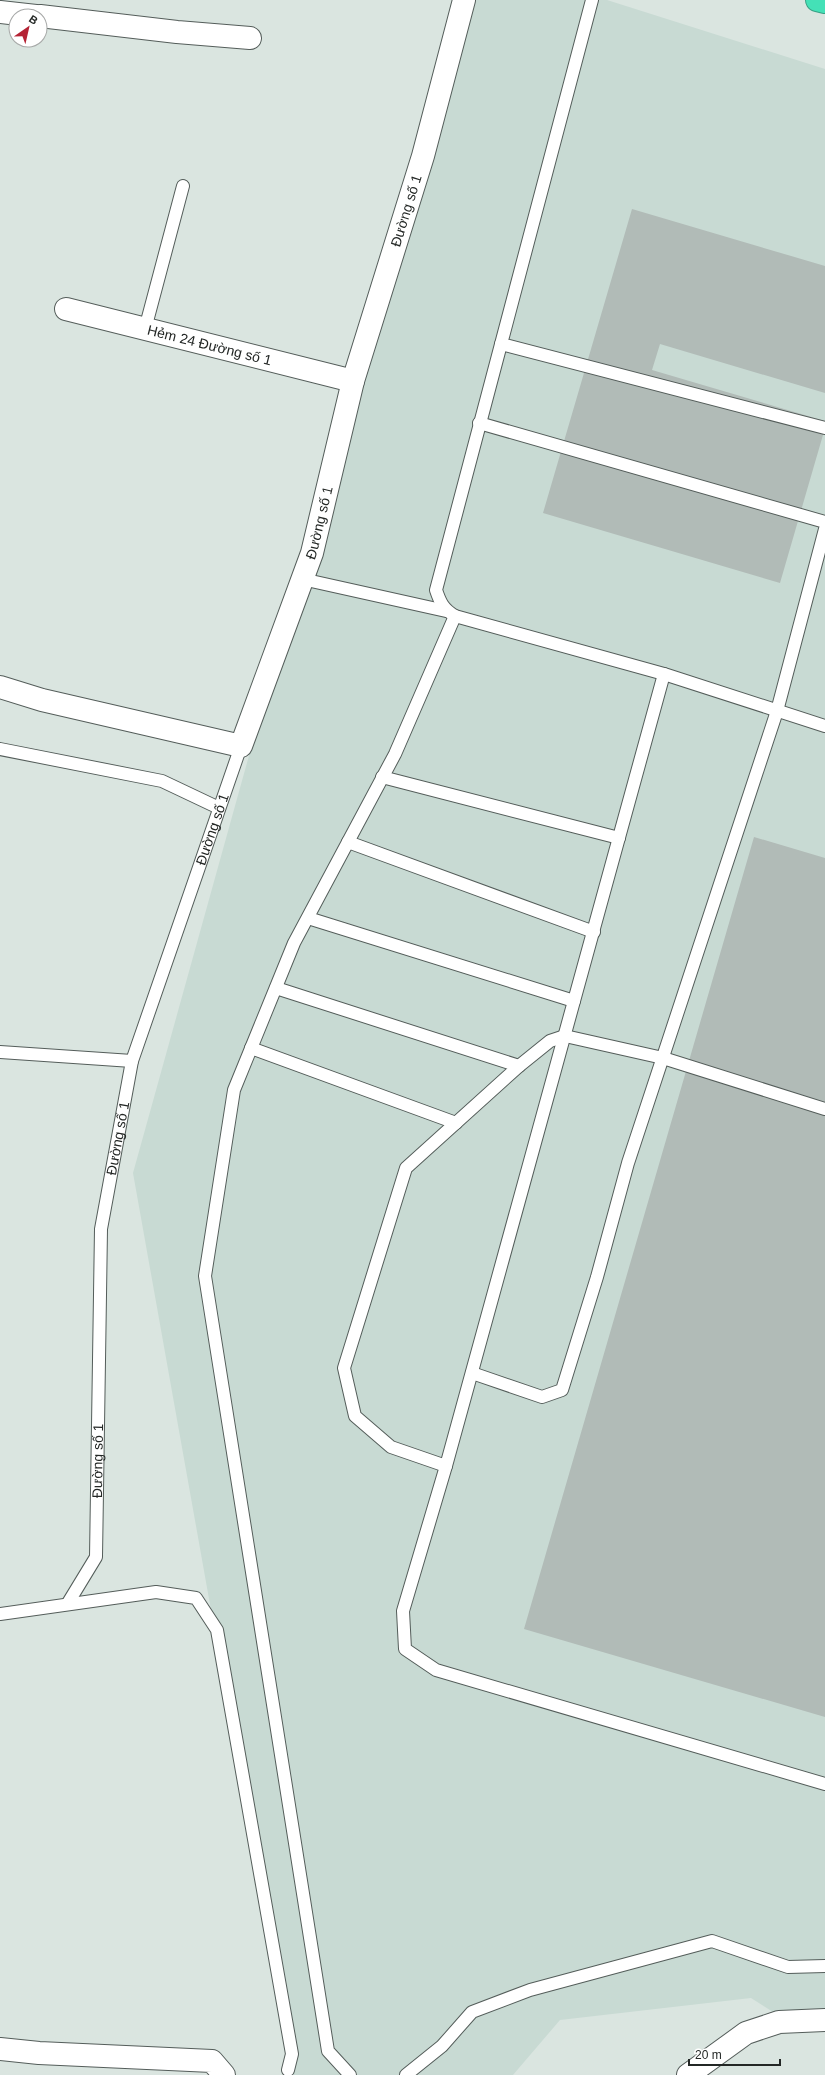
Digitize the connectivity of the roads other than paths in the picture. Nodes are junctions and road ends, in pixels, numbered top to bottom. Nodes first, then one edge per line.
1 (464, 0) edge
2 (592, 0) edge
3 (817, 0) edge
4 (825, 2) edge
5 (48, 17) edge
6 (250, 38) dead end
7 (183, 186) dead end
8 (66, 309) dead end
9 (145, 329) junction
10 (501, 344) junction
11 (353, 380) junction
12 (479, 423) junction
13 (825, 428) edge
14 (825, 522) edge
15 (825, 529) edge
16 (302, 579) junction
17 (450, 613) junction
18 (664, 674) junction
19 (0, 687) edge
20 (777, 711) junction
21 (825, 726) edge
22 (241, 746) junction
23 (0, 749) edge
24 (382, 777) junction
25 (219, 808) junction
26 (619, 838) junction
27 (348, 842) junction
28 (308, 918) junction
29 (594, 932) junction
30 (276, 988) junction
31 (574, 1001) junction
32 (565, 1036) junction
33 (251, 1048) junction
34 (0, 1052) edge
35 (663, 1058) junction
36 (132, 1061) junction
37 (519, 1066) junction
38 (825, 1109) edge
39 (456, 1123) junction
40 (472, 1373) junction
41 (446, 1466) junction
42 (68, 1603) junction
43 (0, 1614) edge
44 (825, 1784) edge
45 (825, 1966) edge
46 (825, 2020) edge
47 (0, 2049) edge
48 (288, 2070) dead end
49 (224, 2075) edge
50 (350, 2075) edge
51 (406, 2075) edge
52 (688, 2075) edge

1 - 11 street, Đường số 1
2 - 10 lane
3 - 4 highway
5 - 6 street
7 - 9 lane
8 - 9 street, Hẻm 24 Đường số 1
9 - 11 street, Hẻm 24 Đường số 1
10 - 12 lane
10 - 13 lane
11 - 16 street, Đường số 1
12 - 14 lane
12 - 17 lane
15 - 20 lane
16 - 17 lane
16 - 22 street, Đường số 1
17 - 18 lane
17 - 24 lane
18 - 20 lane
18 - 26 lane
19 - 22 street
20 - 21 lane
20 - 35 lane
22 - 25 lane, Đường số 1
23 - 25 lane
24 - 26 lane
24 - 27 lane
25 - 36 lane, Đường số 1
26 - 29 lane
27 - 28 lane
27 - 29 lane
28 - 30 lane
28 - 31 lane
29 - 31 lane
30 - 33 lane
30 - 37 lane
31 - 32 lane
32 - 35 lane
32 - 37 lane
32 - 40 lane
33 - 39 lane
33 - 50 lane
34 - 36 lane
35 - 38 lane
35 - 40 lane
36 - 42 lane, Đường số 1
37 - 39 lane
39 - 41 lane
40 - 41 lane
41 - 44 lane
42 - 43 lane
42 - 48 lane
45 - 51 lane
46 - 52 street
47 - 49 street

